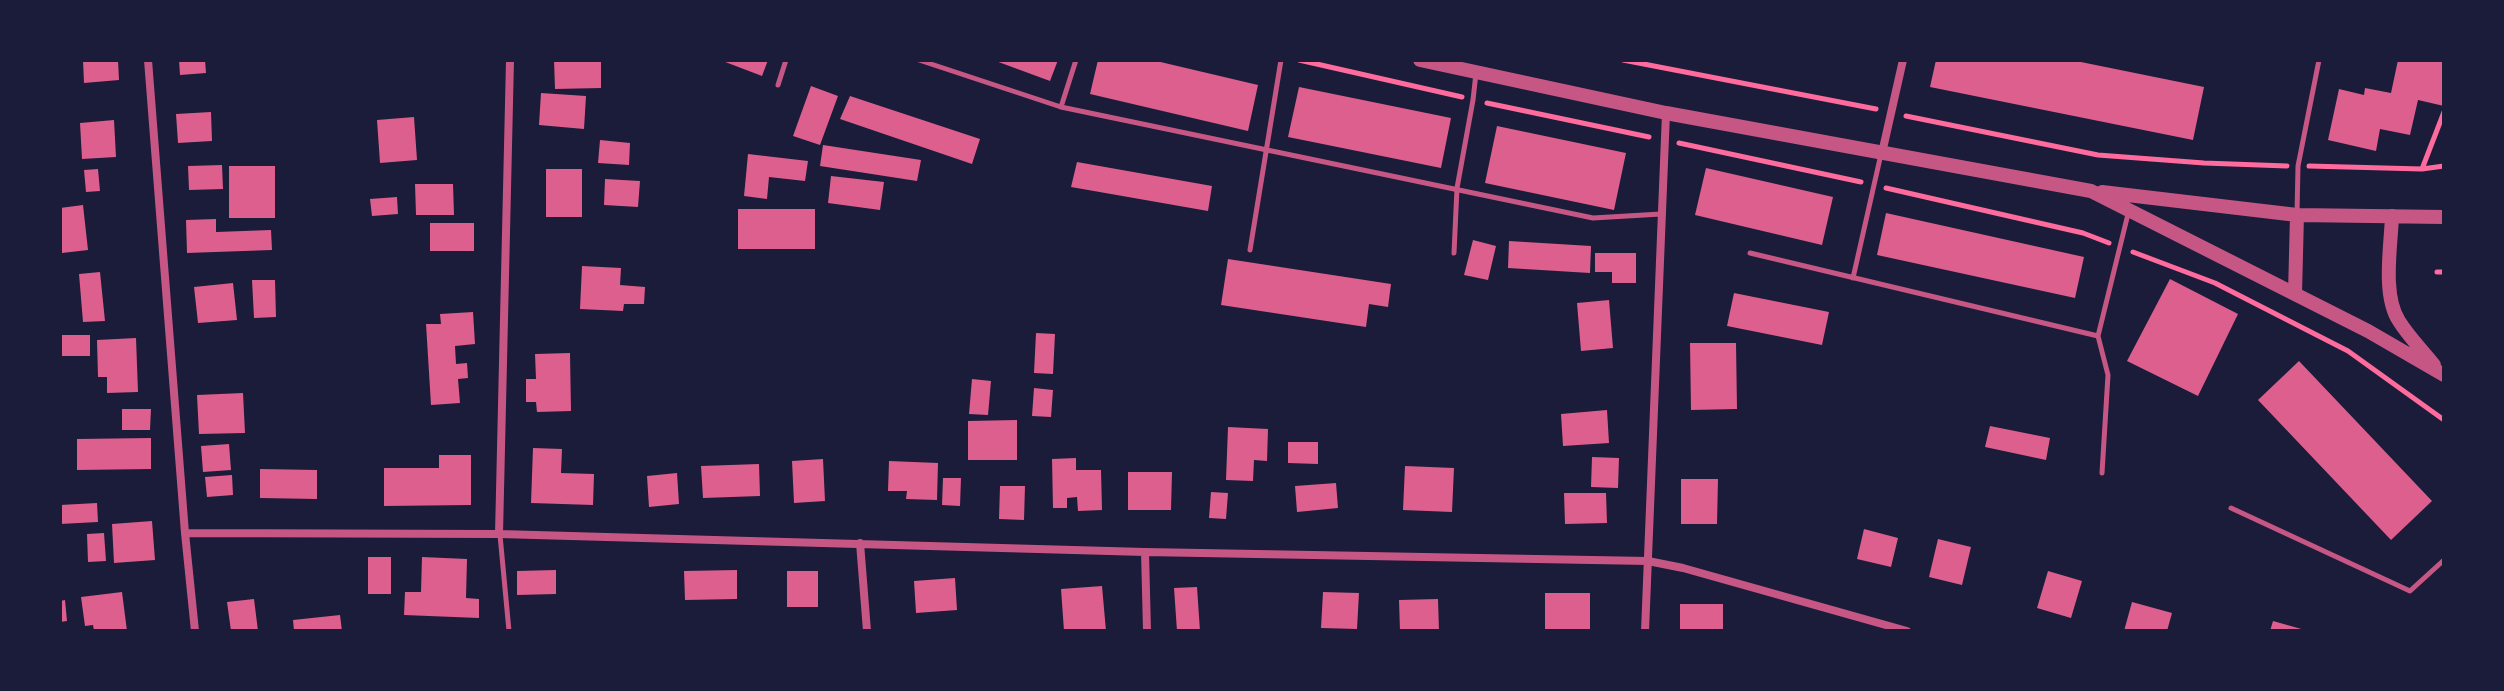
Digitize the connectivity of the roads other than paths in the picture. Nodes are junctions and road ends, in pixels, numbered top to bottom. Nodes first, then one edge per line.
1 (148, 60) edge
2 (510, 60) edge
3 (786, 60) edge
4 (919, 60) edge
5 (1076, 60) edge
6 (1281, 60) edge
7 (1420, 60) edge
8 (1903, 60) edge
9 (2319, 60) edge
10 (1476, 72) junction
11 (778, 85) dead end
12 (1061, 107) junction
13 (1666, 113) junction
14 (1266, 149) junction
15 (1881, 154) junction
16 (1457, 188) junction
17 (2091, 191) junction
18 (2129, 210) junction
19 (1661, 214) junction
20 (2297, 215) junction
21 (2392, 216) junction
22 (2444, 217) edge
23 (1250, 250) dead end
24 (1454, 253) dead end
25 (1750, 253) dead end
26 (1853, 278) junction
27 (2295, 294) junction
28 (2098, 336) junction
29 (2442, 374) edge
30 (2102, 473) dead end
31 (2231, 508) dead end
32 (185, 533) junction
33 (499, 534) junction
34 (860, 543) junction
35 (1145, 552) junction
36 (2444, 560) edge
37 (1648, 561) junction
38 (195, 631) edge
39 (509, 631) edge
40 (867, 631) edge
41 (1147, 631) edge
42 (1645, 631) edge
43 (1907, 631) edge

1 - 32 street
2 - 33 street
3 - 11 lane
4 - 12 lane
5 - 12 lane
6 - 14 lane
7 - 10 street
8 - 15 street
9 - 20 lane
10 - 13 street
10 - 16 lane
12 - 14 lane
13 - 15 street
13 - 19 street
14 - 16 lane
14 - 23 lane
15 - 17 street
15 - 26 lane
16 - 19 lane
16 - 24 lane
17 - 18 street
17 - 20 street
18 - 27 street
18 - 28 lane
19 - 37 street
20 - 21 street
20 - 27 street
21 - 22 street
21 - 29 street
25 - 26 lane
26 - 28 lane
27 - 29 street
28 - 30 lane
31 - 36 lane
32 - 33 street
32 - 38 street
33 - 34 street
33 - 39 lane
34 - 35 street
34 - 40 street
35 - 37 street
35 - 41 street
37 - 42 street
37 - 43 street

